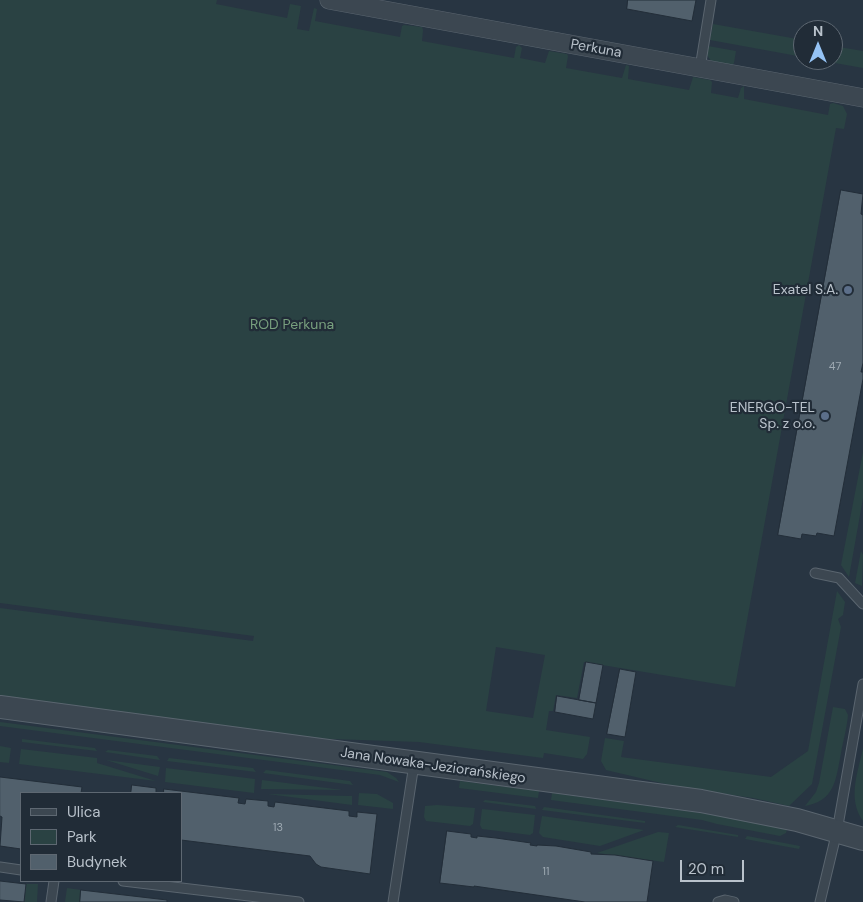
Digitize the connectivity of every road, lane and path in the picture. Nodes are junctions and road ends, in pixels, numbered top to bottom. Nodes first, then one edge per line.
1 (329, 0) edge
2 (711, 0) edge
3 (700, 68) junction
4 (863, 98) edge
5 (815, 573) dead end
6 (863, 604) edge
7 (863, 684) edge
8 (862, 702) edge
9 (0, 707) edge
10 (414, 763) junction
11 (836, 831) junction
12 (863, 839) edge
13 (0, 867) edge
14 (20, 870) edge
15 (54, 882) edge
16 (130, 882) edge
17 (51, 902) edge
18 (299, 902) edge
19 (393, 902) edge
20 (718, 902) edge
21 (734, 902) edge
22 (820, 902) edge

1 - 3 street, Perkuna
2 - 3 lane
3 - 4 street, Perkuna
5 - 6 lane
7 - 8 lane
8 - 11 lane
9 - 10 street, Jana Nowaka-Jeziorańskiego
10 - 11 street, Jana Nowaka-Jeziorańskiego
10 - 19 lane
11 - 12 street, Jana Nowaka-Jeziorańskiego
11 - 22 lane
13 - 14 lane
15 - 17 lane
16 - 18 lane
20 - 21 lane

